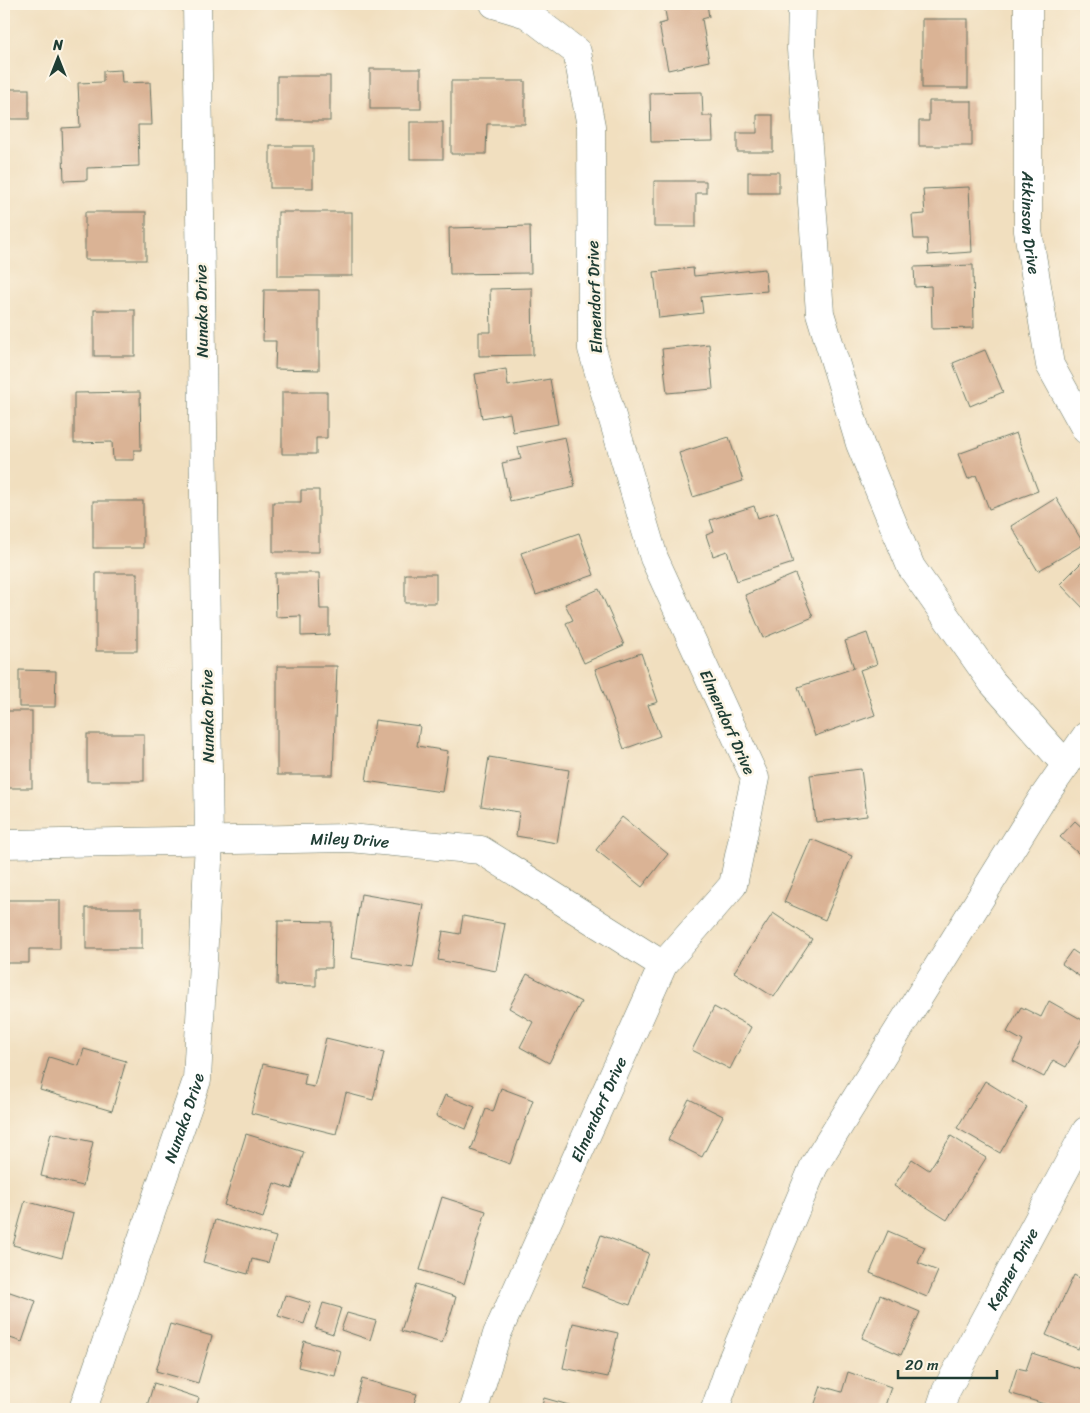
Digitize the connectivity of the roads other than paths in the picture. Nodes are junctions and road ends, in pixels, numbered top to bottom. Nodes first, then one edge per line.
1 (197, 4) edge
2 (494, 4) edge
3 (802, 4) edge
4 (1028, 4) edge
5 (1086, 430) edge
6 (1086, 736) edge
7 (1066, 765) junction
8 (209, 842) junction
9 (4, 844) edge
10 (663, 964) junction
11 (1086, 1131) edge
12 (83, 1409) edge
13 (474, 1409) edge
14 (715, 1409) edge
15 (940, 1409) edge

1 - 8 street, Nunaka Drive
2 - 10 street, Elmendorf Drive
3 - 7 street
4 - 5 street, Atkinson Drive
6 - 7 street
7 - 14 street
8 - 9 street, Miley Drive
8 - 10 street, Miley Drive
8 - 12 street, Nunaka Drive
10 - 13 street, Elmendorf Drive
11 - 15 street, Kepner Drive

